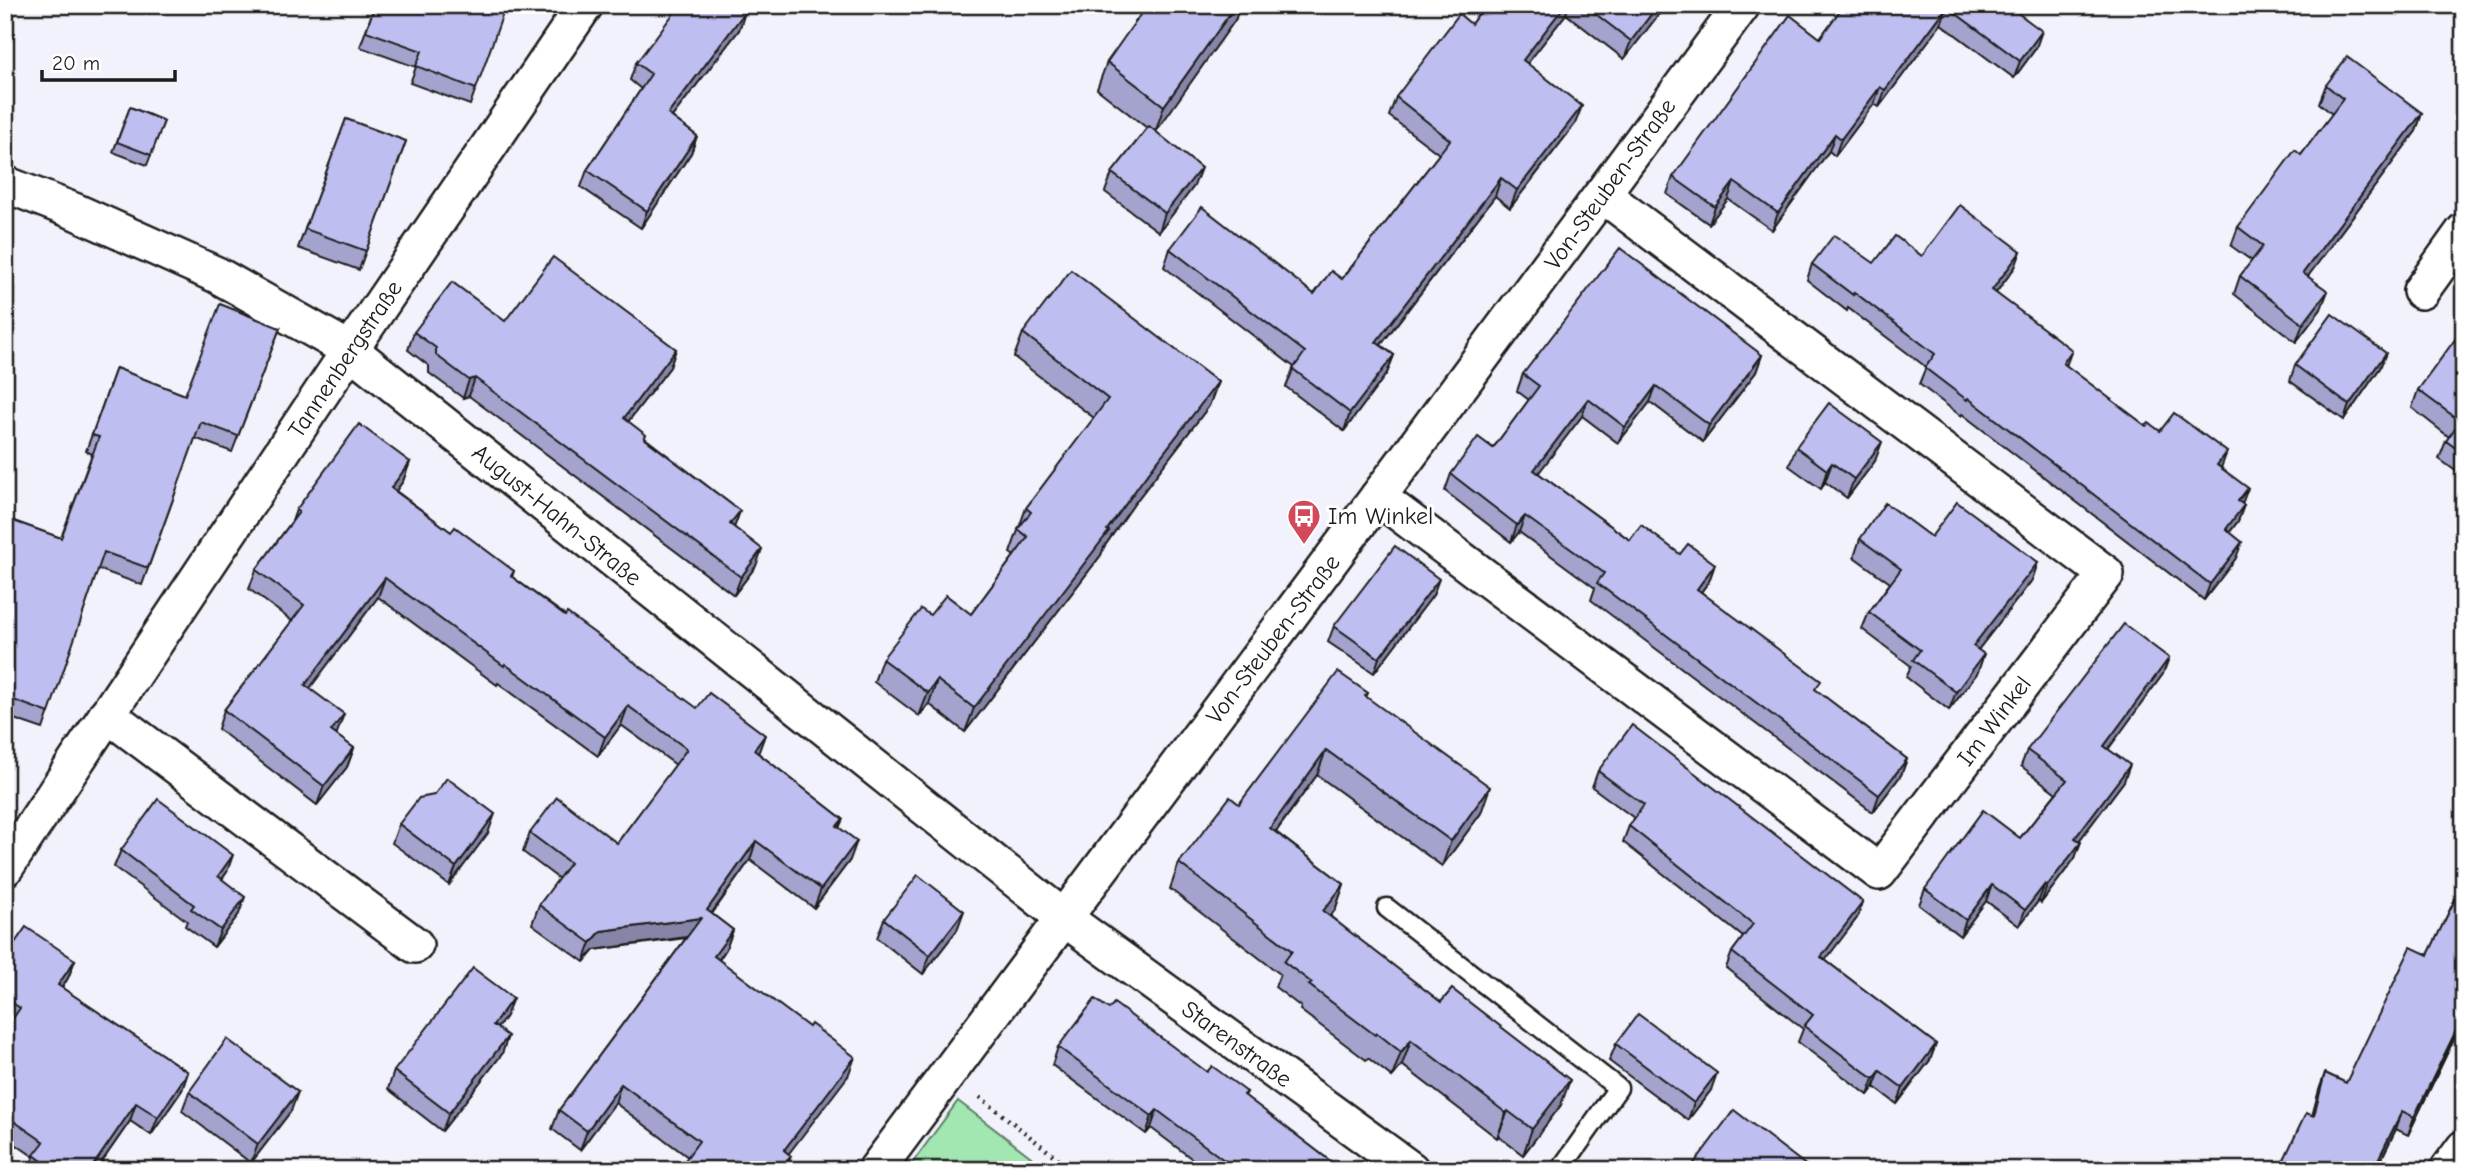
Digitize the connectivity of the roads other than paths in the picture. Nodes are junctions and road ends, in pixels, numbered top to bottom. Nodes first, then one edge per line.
1 (585, 5) edge
2 (1742, 5) edge
3 (5, 184) edge
4 (1603, 195) junction
5 (2464, 231) edge
6 (2421, 291) dead end
7 (350, 350) junction
8 (1378, 497) junction
9 (107, 714) junction
10 (5, 868) edge
11 (1387, 908) dead end
12 (1064, 918) junction
13 (415, 945) dead end
14 (2464, 1148) edge
15 (876, 1170) edge
16 (1410, 1170) edge
17 (1560, 1170) edge
18 (2448, 1170) edge

1 - 7 street, Tannenbergstraße
2 - 4 street, Von-Steuben-Straße
3 - 7 street, August-Hahn-Straße
4 - 8 street, Von-Steuben-Straße
4 - 8 street, Im Winkel
5 - 6 street
7 - 9 street, Tannenbergstraße
7 - 12 street, August-Hahn-Straße
8 - 12 street, Von-Steuben-Straße
9 - 10 street, Tannenbergstraße
9 - 13 street
11 - 17 lane
12 - 15 street, Von-Steuben-Straße
12 - 16 street, Starenstraße
14 - 18 street

